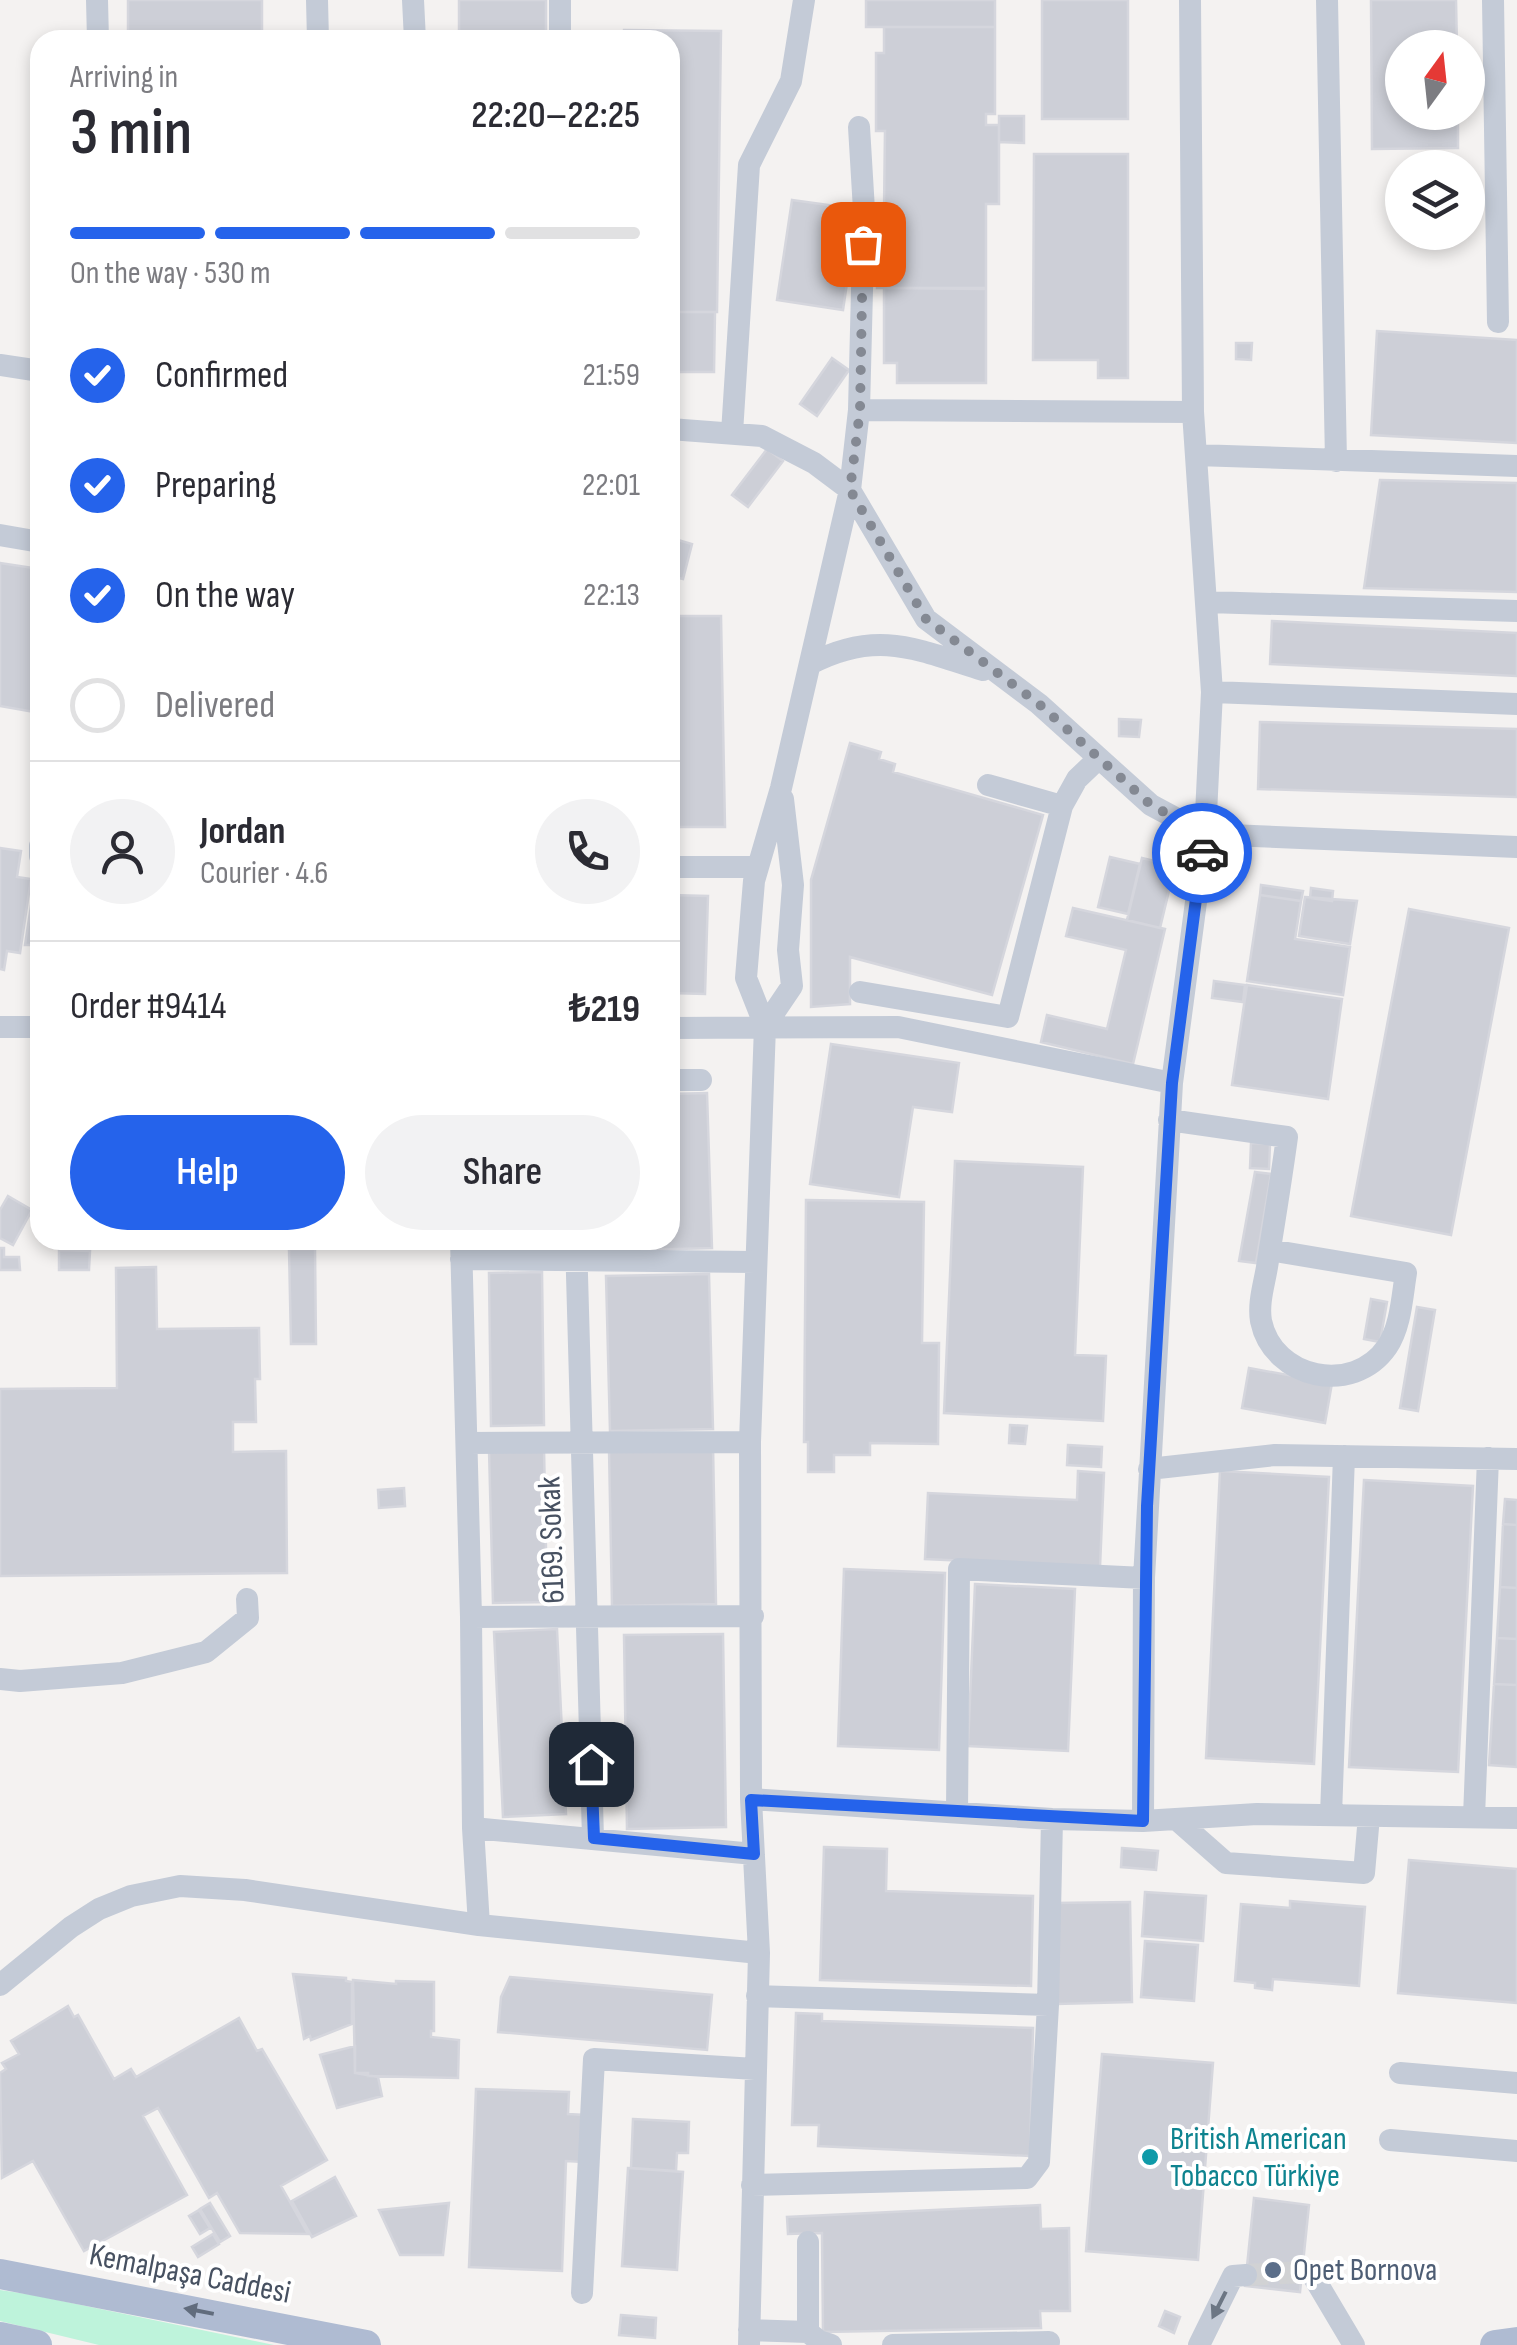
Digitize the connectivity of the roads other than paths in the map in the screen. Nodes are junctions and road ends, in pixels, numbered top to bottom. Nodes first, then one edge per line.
1 (97, 0) edge
2 (317, 0) edge
3 (413, 0) edge
4 (560, 0) edge
5 (804, 0) edge
6 (1190, 0) edge
7 (1327, 0) edge
8 (1493, 0) edge
9 (98, 30) edge
10 (318, 30) edge
11 (414, 30) edge
12 (560, 30) edge
13 (858, 127) dead end
14 (1498, 322) dead end
15 (0, 364) edge
16 (30, 369) edge
17 (860, 410) junction
18 (1193, 412) junction
19 (680, 430) edge
20 (732, 434) junction
21 (1196, 456) junction
22 (1336, 461) junction
23 (1517, 466) edge
24 (850, 490) junction
25 (0, 535) edge
26 (30, 540) edge
27 (1207, 602) junction
28 (1517, 611) edge
29 (810, 664) junction
30 (1002, 677) junction
31 (1212, 692) junction
32 (1517, 704) edge
33 (1099, 758) junction
34 (988, 785) dead end
35 (782, 788) junction
36 (1062, 806) junction
37 (1205, 834) junction
38 (1517, 847) edge
39 (680, 867) edge
40 (758, 867) junction
41 (860, 992) dead end
42 (765, 1026) junction
43 (0, 1027) edge
44 (30, 1027) edge
45 (680, 1028) edge
46 (680, 1080) edge
47 (702, 1080) dead end
48 (1172, 1083) junction
49 (1170, 1120) junction
50 (461, 1250) edge
51 (576, 1250) edge
52 (1270, 1250) junction
53 (755, 1262) junction
54 (582, 1441) junction
55 (750, 1442) junction
56 (467, 1443) junction
57 (1344, 1456) junction
58 (1488, 1458) junction
59 (1517, 1459) edge
60 (1150, 1469) junction
61 (1144, 1578) junction
62 (247, 1599) dead end
63 (587, 1616) junction
64 (753, 1616) junction
65 (471, 1617) junction
66 (0, 1679) edge
67 (751, 1800) junction
68 (957, 1812) junction
69 (1331, 1815) junction
70 (1369, 1816) junction
71 (1474, 1817) junction
72 (1052, 1818) junction
73 (1517, 1818) edge
74 (1176, 1819) junction
75 (1143, 1821) junction
76 (472, 1828) junction
77 (594, 1838) junction
78 (754, 1854) junction
79 (479, 1925) junction
80 (758, 1954) junction
81 (0, 1985) edge
82 (757, 1996) junction
83 (1048, 2005) junction
84 (755, 2069) junction
85 (1400, 2073) dead end
86 (1517, 2083) edge
87 (1390, 2140) dead end
88 (1517, 2151) edge
89 (752, 2185) junction
90 (808, 2242) dead end
91 (1302, 2272) dead end
92 (0, 2274) edge
93 (1246, 2276) dead end
94 (582, 2293) dead end
95 (808, 2332) junction
96 (0, 2337) edge
97 (748, 2339) edge
98 (1049, 2342) dead end
99 (1517, 2342) edge
100 (36, 2345) edge
101 (346, 2345) edge
102 (365, 2345) edge
103 (831, 2345) edge
104 (893, 2345) edge
105 (1199, 2345) edge
106 (1354, 2345) edge
107 (1496, 2345) edge

1 - 9 street
2 - 10 street
3 - 11 street
4 - 12 street
5 - 20 street
6 - 18 street
7 - 22 street
8 - 14 street
13 - 17 street
15 - 16 street
17 - 18 street
17 - 24 street
18 - 21 street
19 - 20 street
20 - 24 street
21 - 22 street
21 - 27 street
22 - 23 street
24 - 29 street
24 - 30 street
25 - 26 street
27 - 28 street
27 - 31 street
29 - 30 street
29 - 35 street
30 - 33 street
31 - 32 street
31 - 37 street
33 - 36 street
33 - 37 street
34 - 36 street
35 - 40 street
35 - 42 street
36 - 41 street
37 - 38 street
37 - 48 street
39 - 40 street
40 - 42 street
42 - 45 street
42 - 48 street
42 - 53 street
43 - 44 street
46 - 47 street
48 - 49 street
49 - 52 street
49 - 60 street
50 - 51 street
50 - 56 street
51 - 53 street
51 - 54 street, 6169. Sokak
52 - 52 street
53 - 55 street
54 - 55 street
54 - 56 street
54 - 63 street, 6169. Sokak
55 - 64 street
56 - 65 street
57 - 58 street
57 - 60 street
57 - 69 street
58 - 59 street
58 - 71 street
60 - 61 street
61 - 68 street
61 - 75 street
62 - 66 street
63 - 64 street
63 - 65 street
63 - 77 street, 6169. Sokak
64 - 67 street
65 - 76 street
67 - 68 street
67 - 78 street
68 - 72 street
69 - 70 street
69 - 74 street
70 - 71 street
70 - 74 street
71 - 73 street
72 - 75 street
72 - 83 street
74 - 75 street
76 - 77 street
76 - 79 street
77 - 78 street
78 - 80 street
79 - 80 street
79 - 81 street
80 - 82 street
82 - 83 street
82 - 84 street
83 - 89 street
84 - 89 street
84 - 94 street
85 - 86 street
87 - 88 street
89 - 97 street
90 - 95 street
91 - 106 street
102 -> 92 main road, Kemalpaşa Caddesi
93 -> 105 street
95 - 97 street
95 - 103 street
96 - 100 main road
98 - 104 street
99 - 107 main road
101 - 102 main road

